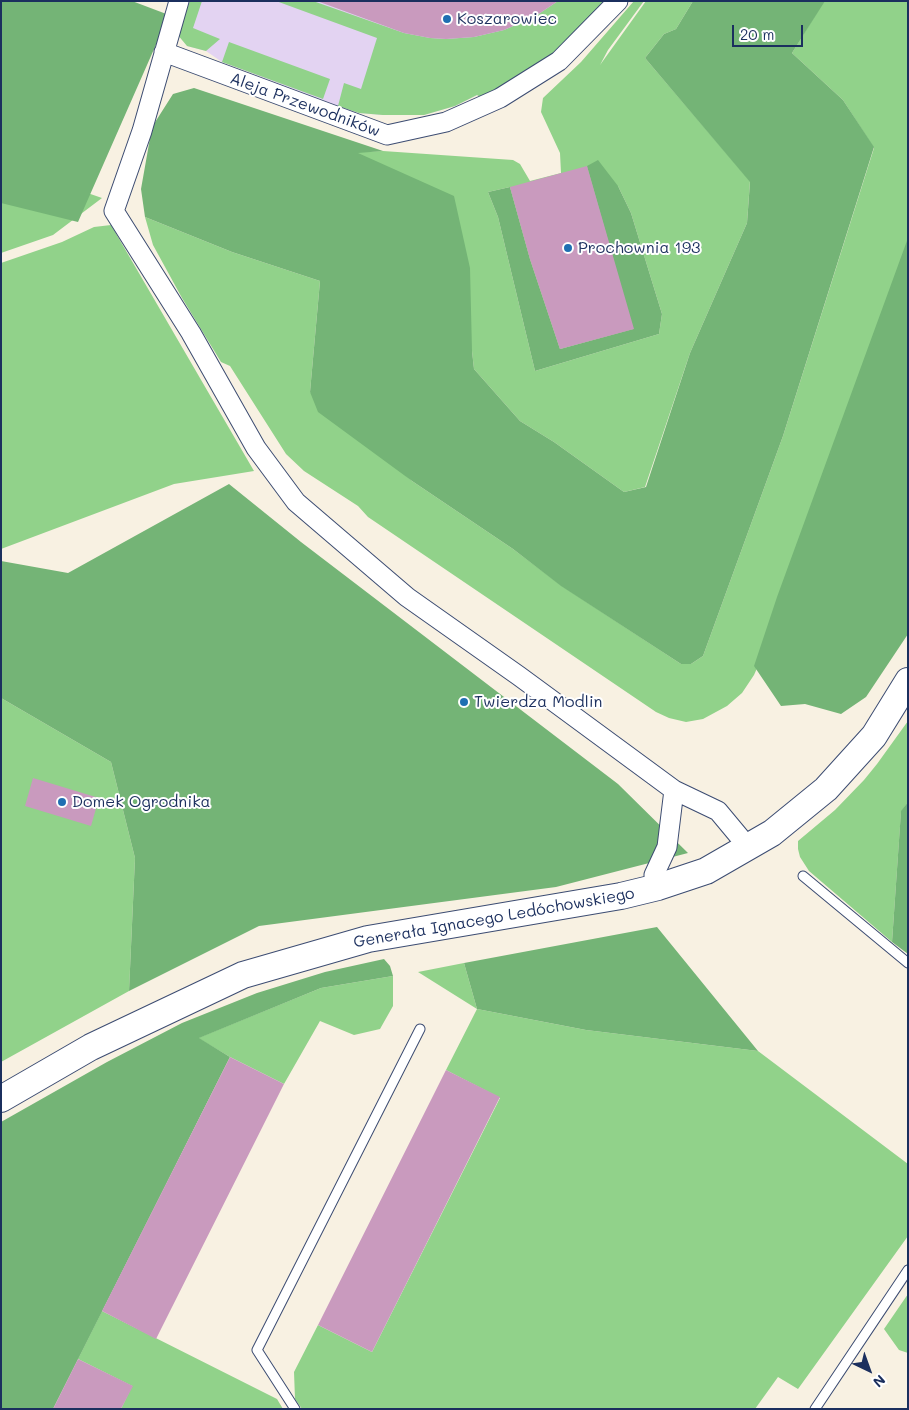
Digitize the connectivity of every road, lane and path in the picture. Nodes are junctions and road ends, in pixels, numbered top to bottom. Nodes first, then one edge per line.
1 (179, 1) edge
2 (618, 1) edge
3 (164, 52) junction
4 (908, 680) edge
5 (674, 790) junction
6 (748, 847) junction
7 (802, 876) dead end
8 (658, 887) junction
9 (908, 963) edge
10 (420, 1029) dead end
11 (1, 1098) edge
12 (908, 1270) edge
13 (295, 1409) edge
14 (815, 1409) edge

1 - 3 street
2 - 3 street, Aleja Przewodników
3 - 5 street
4 - 6 street, Generała Ignacego Ledóchowskiego
5 - 6 street
5 - 8 street
6 - 8 street, Generała Ignacego Ledóchowskiego
7 - 9 lane
8 - 11 street, Generała Ignacego Ledóchowskiego
10 - 13 lane
12 - 14 lane

